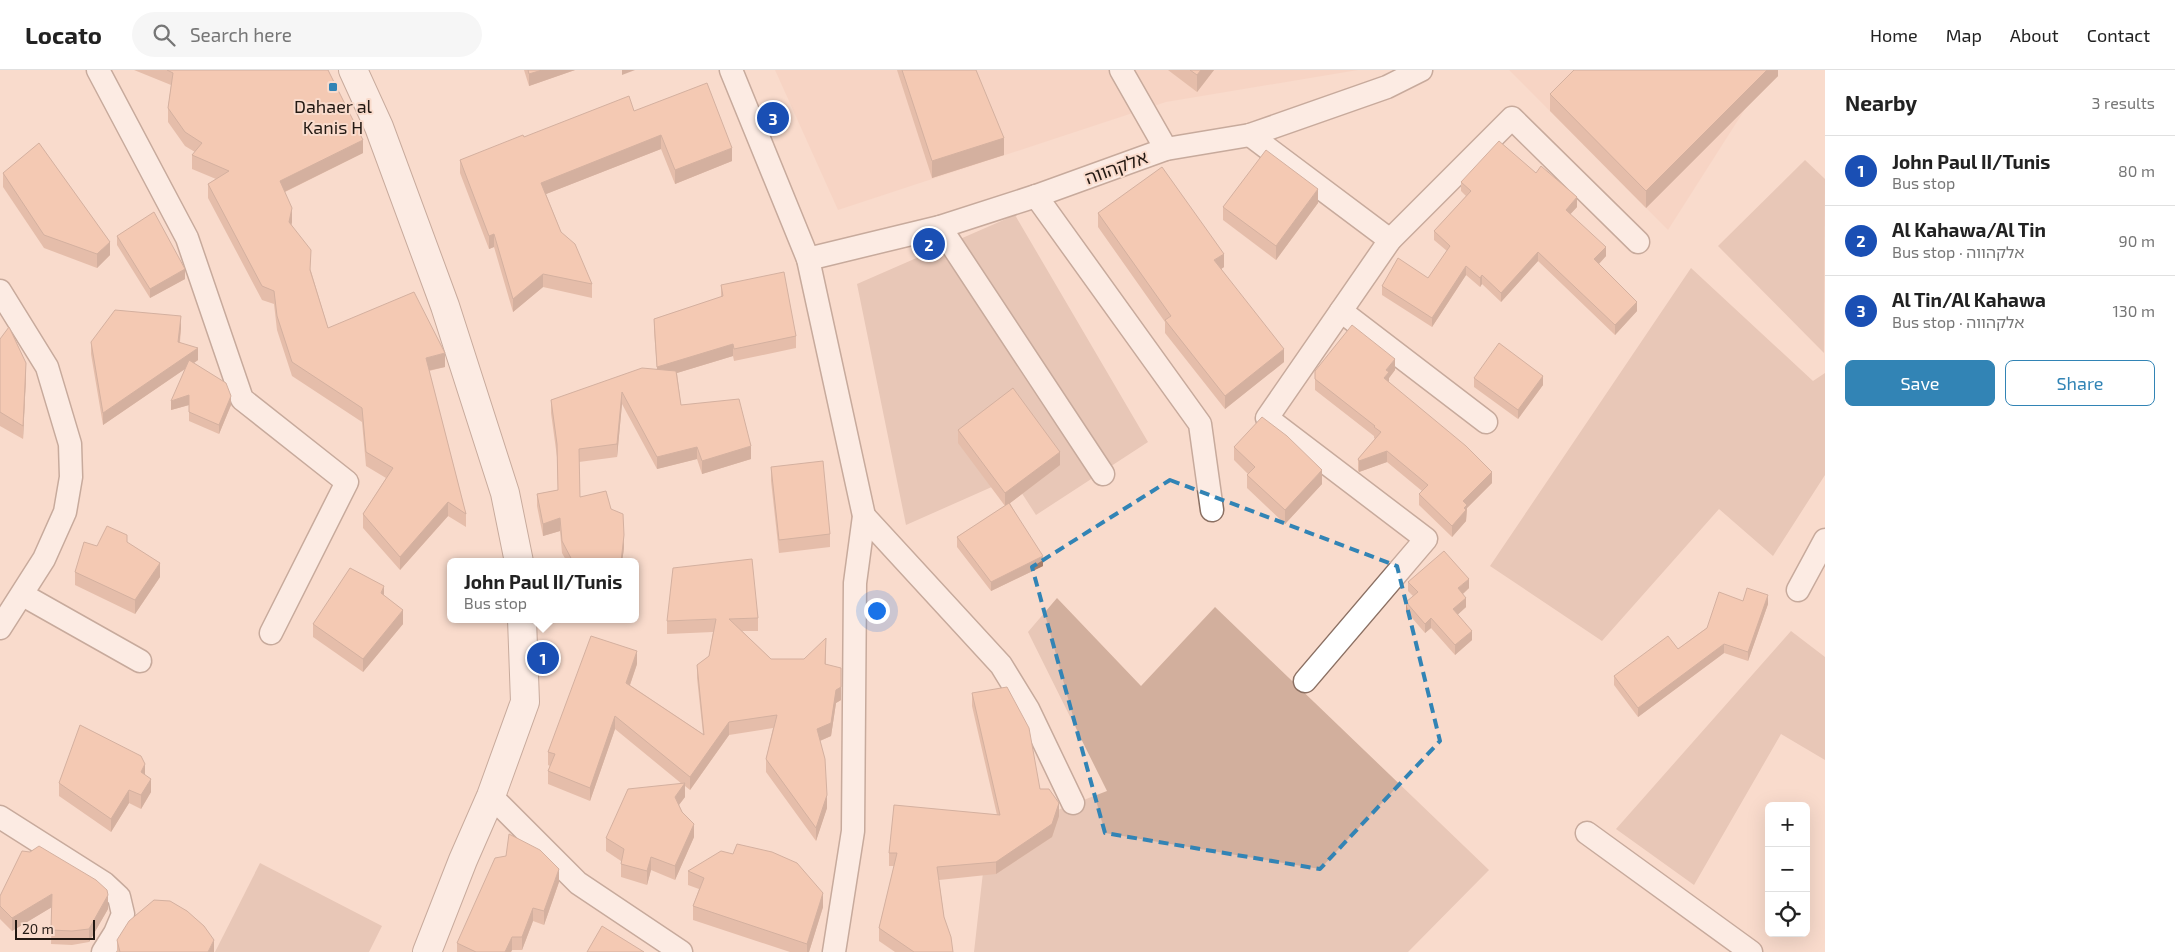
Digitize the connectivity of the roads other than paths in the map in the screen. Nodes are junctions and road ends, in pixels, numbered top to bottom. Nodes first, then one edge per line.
1 (98, 70) edge
2 (353, 70) edge
3 (731, 70) edge
4 (1121, 70) edge
5 (1421, 70) edge
6 (1250, 135) junction
7 (1166, 149) junction
8 (1036, 196) junction
9 (940, 227) junction
10 (1390, 240) junction
11 (1638, 242) dead end
12 (808, 259) junction
13 (0, 291) edge
14 (1340, 312) junction
15 (1486, 422) dead end
16 (1103, 474) dead end
17 (1212, 510) dead end
18 (864, 516) junction
19 (1825, 540) edge
20 (518, 558) edge
21 (1798, 590) dead end
22 (22, 595) junction
23 (522, 623) edge
24 (0, 628) edge
25 (271, 633) dead end
26 (140, 661) dead end
27 (1305, 681) dead end
28 (491, 796) junction
29 (1073, 802) dead end
30 (0, 817) edge
31 (1587, 833) dead end
32 (103, 952) edge
33 (427, 952) edge
34 (681, 952) edge
35 (834, 952) edge
36 (1751, 952) edge

1 - 25 street
2 - 20 street
3 - 12 street
4 - 7 street
5 - 6 street, אלקהווה
6 - 7 street, אלקהווה
6 - 10 street
7 - 8 street, אלקהווה
8 - 9 street, אלקהווה
8 - 17 street
9 - 12 street, אלקהווה
9 - 16 street
10 - 11 street
10 - 14 street
12 - 18 street
13 - 22 street
14 - 15 street
14 - 27 street
18 - 29 street
18 - 35 street
19 - 21 street
22 - 24 street
22 - 26 street
23 - 28 street
28 - 33 street
28 - 34 street
30 - 32 street
31 - 36 street

